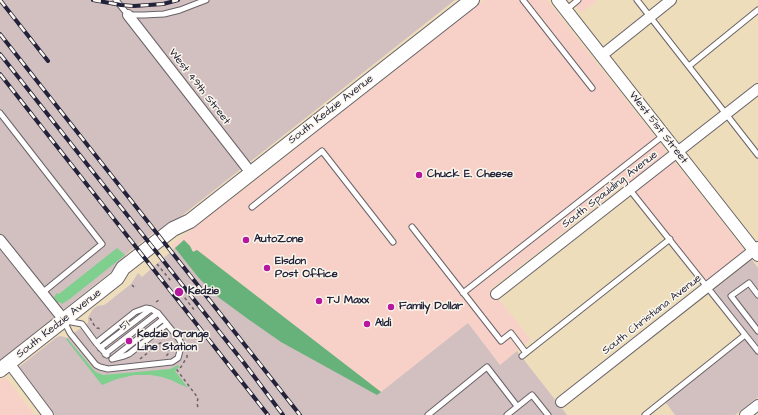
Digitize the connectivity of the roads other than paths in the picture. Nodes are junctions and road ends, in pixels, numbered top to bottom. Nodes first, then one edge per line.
1 (116, 0) edge
2 (206, 0) edge
3 (472, 0) edge
4 (523, 0) edge
5 (558, 0) edge
6 (578, 0) edge
7 (637, 0) edge
8 (671, 0) edge
9 (566, 10) junction
10 (758, 10) edge
11 (128, 15) junction
12 (650, 17) junction
13 (601, 56) junction
14 (689, 66) junction
15 (592, 88) dead end
16 (758, 89) edge
17 (0, 113) edge
18 (726, 114) junction
19 (664, 135) junction
20 (678, 153) junction
21 (758, 155) edge
22 (251, 173) junction
23 (630, 190) junction
24 (252, 207) dead end
25 (412, 227) dead end
26 (0, 240) edge
27 (670, 240) junction
28 (393, 242) dead end
29 (757, 251) edge
30 (707, 287) junction
31 (42, 293) junction
32 (463, 293) junction
33 (496, 294) dead end
34 (758, 294) edge
35 (151, 309) junction
36 (158, 313) junction
37 (163, 319) junction
38 (64, 320) junction
39 (167, 324) junction
40 (758, 331) edge
41 (745, 335) junction
42 (96, 343) junction
43 (100, 348) junction
44 (758, 351) edge
45 (105, 354) junction
46 (112, 358) junction
47 (4, 367) edge
48 (561, 402) dead end
49 (758, 405) edge
50 (517, 406) junction
51 (48, 415) edge
52 (428, 415) edge
53 (507, 415) edge
54 (548, 415) edge
55 (646, 415) edge
56 (746, 415) edge

1 - 11 lane
2 - 11 lane
3 - 22 main road, South Kedzie Avenue
4 - 15 lane
5 - 9 street, West 51st Street
6 - 9 lane
7 - 12 lane
8 - 12 street
9 - 13 street, West 51st Street
10 - 14 lane
11 - 22 street, West 49th Street
12 - 13 street
12 - 14 lane
13 - 19 street, West 51st Street
14 - 18 lane
16 - 18 street, South Spaulding Avenue
17 - 31 lane
18 - 20 street, South Spaulding Avenue
18 - 21 lane
19 - 20 street, West 51st Street
19 - 32 lane
20 - 23 street, South Spaulding Avenue
20 - 29 street, West 51st Street
22 - 38 main road, South Kedzie Avenue
23 - 27 lane
23 - 33 street, South Spaulding Avenue
24 - 28 lane
25 - 32 lane
26 - 31 street
27 - 30 lane
27 - 32 lane
29 - 30 street, South Christiana Avenue
30 - 41 lane
30 - 48 street, South Christiana Avenue
31 - 38 street
34 - 40 lane
35 - 36 lane
35 - 42 lane
35 - 43 lane
36 - 37 lane
36 - 45 lane, 51
37 - 39 lane
37 - 46 lane
38 - 39 lane
38 - 42 lane
38 - 47 main road, South Kedzie Avenue
39 - 46 lane
41 - 44 lane
41 - 55 lane
42 - 43 lane
43 - 45 lane
45 - 46 lane
47 - 51 street
49 - 56 street
50 - 52 lane
50 - 53 lane
50 - 54 lane

